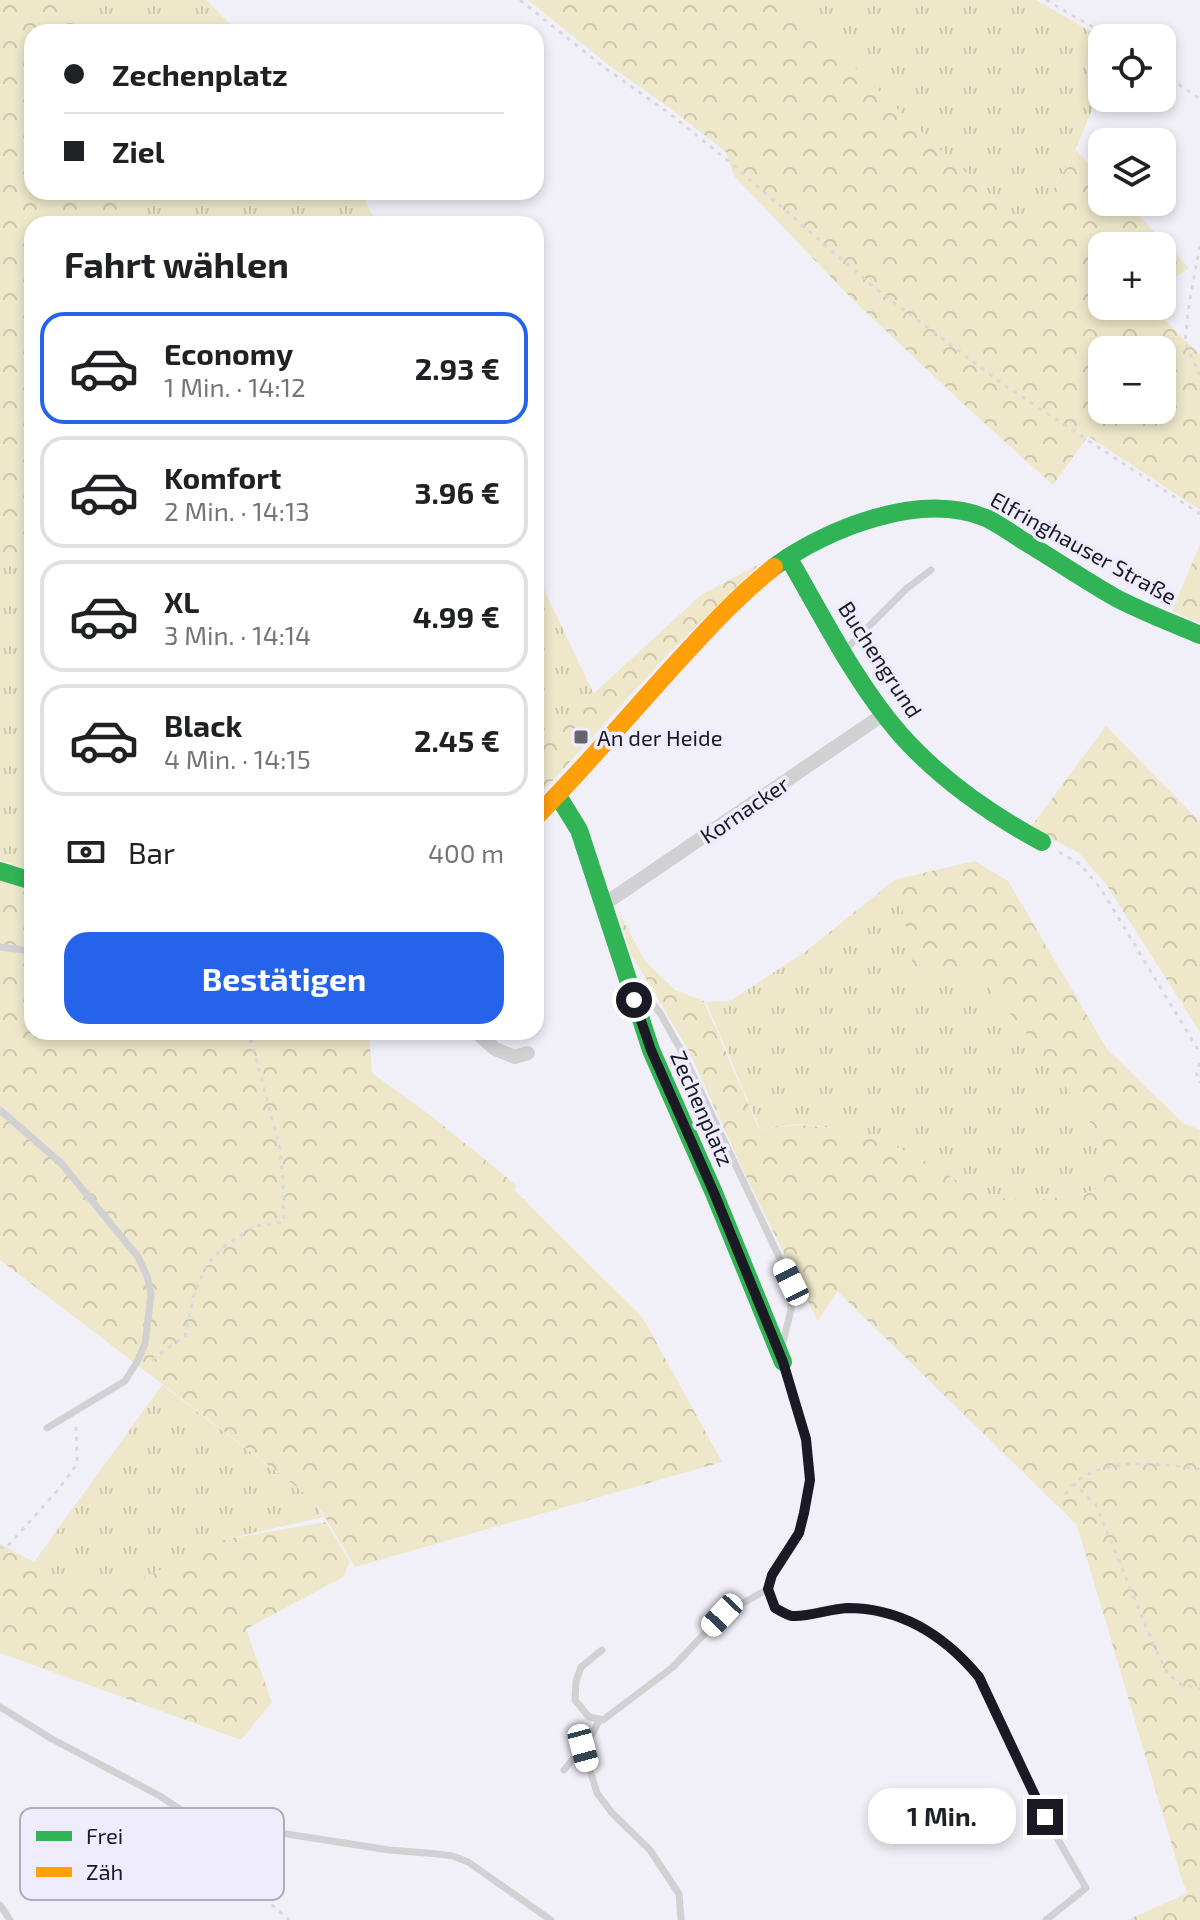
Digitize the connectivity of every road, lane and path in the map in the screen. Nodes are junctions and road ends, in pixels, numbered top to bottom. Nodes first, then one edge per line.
1 (520, 0) edge
2 (1046, 0) edge
3 (1088, 24) edge
4 (1176, 83) edge
5 (1200, 99) edge
6 (1200, 246) edge
7 (1200, 376) edge
8 (1200, 514) edge
9 (788, 557) junction
10 (931, 570) dead end
11 (1200, 635) edge
12 (844, 651) junction
13 (884, 714) junction
14 (558, 796) junction
15 (544, 809) edge
16 (1042, 842) joint
17 (0, 871) edge
18 (24, 878) edge
19 (603, 905) junction
20 (0, 947) edge
21 (24, 950) edge
22 (622, 965) junction
23 (251, 1040) edge
24 (485, 1040) edge
25 (528, 1053) dead end
26 (1200, 1053) edge
27 (1200, 1063) edge
28 (1200, 1083) edge
29 (0, 1110) edge
30 (781, 1358) junction
31 (137, 1362) junction
32 (76, 1411) junction
33 (47, 1428) dead end
34 (1200, 1469) edge
35 (1073, 1483) junction
36 (1065, 1494) dead end
37 (0, 1547) edge
38 (768, 1589) junction
39 (602, 1650) dead end
40 (1200, 1688) edge
41 (0, 1707) edge
42 (600, 1719) junction
43 (583, 1748) junction
44 (564, 1770) dead end
45 (178, 1808) edge
46 (284, 1834) edge
47 (266, 1900) edge
48 (0, 1905) edge
49 (10, 1920) edge
50 (289, 1920) edge
51 (551, 1920) edge
52 (681, 1920) edge
53 (1046, 1920) edge

1 - 8 path
2 - 3 path
4 - 5 path
6 - 7 path
9 - 11 street, Elfringhauser Straße
9 - 12 street, Buchengrund
9 - 14 street, Elfringhauser Straße
10 - 12 lane
12 - 13 street, Buchengrund
13 - 16 street, Buchengrund
13 - 19 street, Kornacker
14 - 15 street, Elfringhauser Straße
14 - 19 street, Zechenplatz
16 - 26 path
17 - 18 street
19 - 22 street, Zechenplatz
20 - 21 lane
22 - 30 street, Zechenplatz
22 - 30 lane
23 - 31 path
24 - 25 street
27 - 28 path
29 - 31 lane
30 - 38 lane, Zechenplatz
31 - 32 lane
32 - 33 lane
32 - 37 path
34 - 35 path
35 - 36 path
35 - 40 path
38 - 42 lane
38 - 53 lane
39 - 42 lane
41 - 45 lane
42 - 43 lane
43 - 44 lane
43 - 52 lane
46 - 51 lane
47 - 50 path
48 - 49 lane

